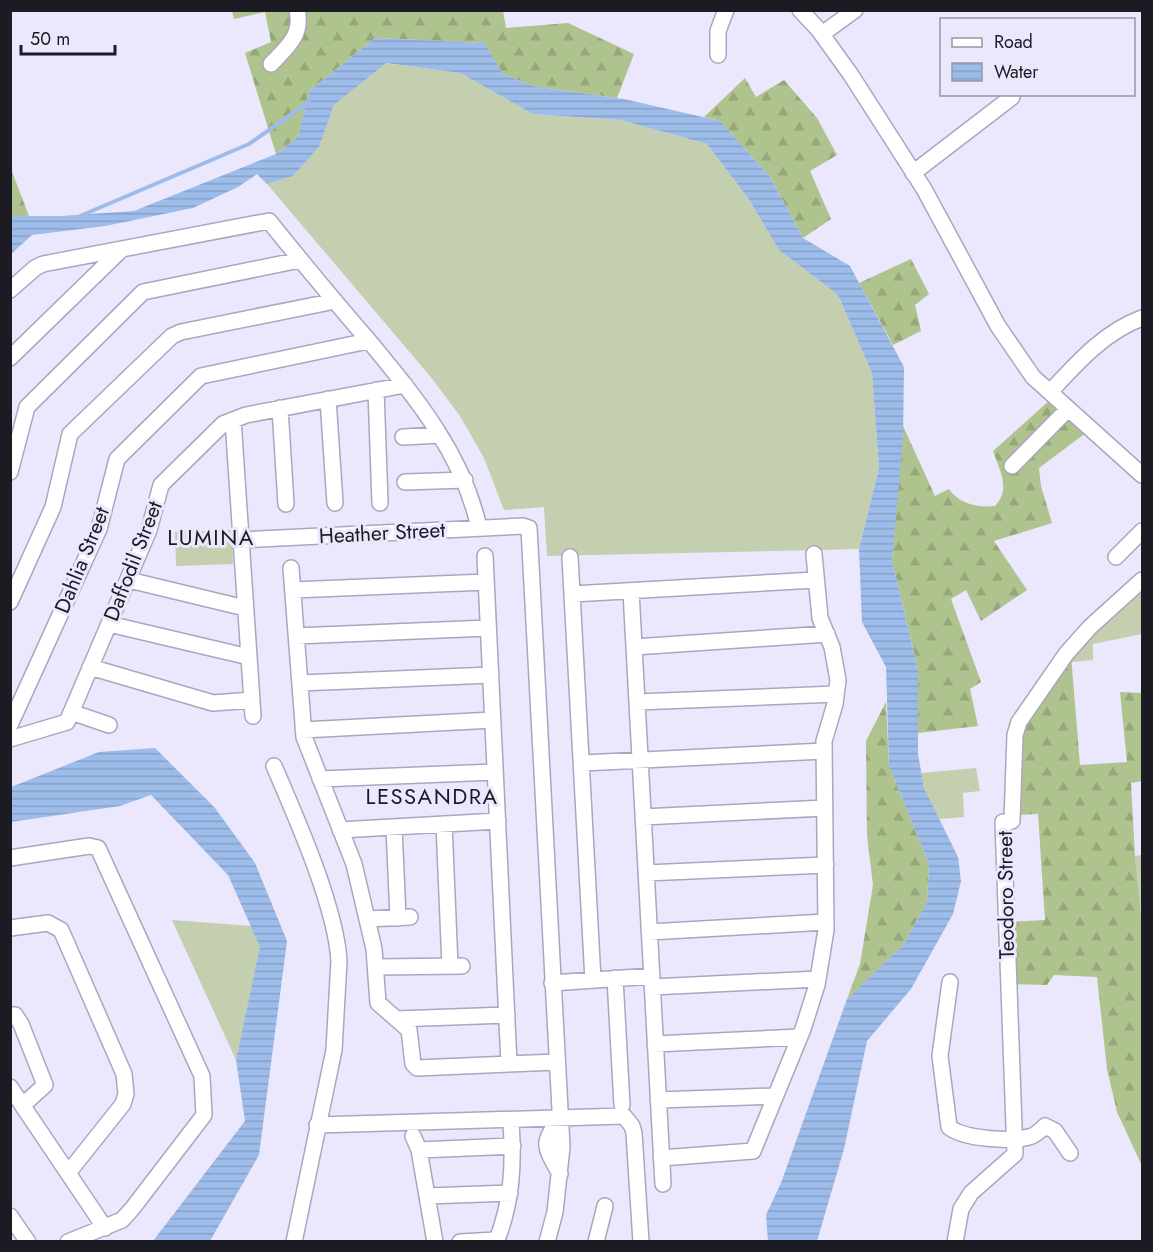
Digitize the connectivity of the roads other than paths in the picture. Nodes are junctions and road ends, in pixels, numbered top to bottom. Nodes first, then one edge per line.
1 (297, 10) edge
2 (726, 10) edge
3 (800, 10) edge
4 (855, 10) edge
5 (822, 34) junction
6 (718, 55) dead end
7 (272, 63) dead end
8 (1011, 96) edge
9 (913, 173) junction
10 (122, 249) junction
11 (300, 260) junction
12 (10, 290) edge
13 (335, 301) junction
14 (1143, 318) edge
15 (368, 341) junction
16 (10, 358) edge
17 (405, 385) junction
18 (376, 390) junction
19 (1050, 392) junction
20 (328, 399) junction
21 (280, 408) junction
22 (1068, 409) junction
23 (233, 420) junction
24 (440, 435) junction
25 (403, 436) dead end
26 (1012, 466) dead end
27 (10, 472) edge
28 (1143, 475) edge
29 (465, 480) junction
30 (405, 482) dead end
31 (335, 503) dead end
32 (380, 503) dead end
33 (286, 504) dead end
34 (479, 528) junction
35 (1143, 531) edge
36 (241, 540) junction
37 (814, 554) dead end
38 (485, 556) dead end
39 (570, 557) dead end
40 (1116, 557) dead end
41 (291, 567) dead end
42 (129, 580) junction
43 (815, 580) junction
44 (1143, 580) edge
45 (486, 582) junction
46 (293, 590) junction
47 (631, 591) junction
48 (573, 594) junction
49 (10, 602) edge
50 (246, 608) junction
51 (109, 624) junction
52 (488, 628) junction
53 (827, 634) junction
54 (296, 636) junction
55 (634, 647) junction
56 (249, 657) junction
57 (90, 667) junction
58 (491, 675) junction
59 (300, 683) junction
60 (836, 693) junction
61 (637, 702) junction
62 (69, 717) junction
63 (493, 720) junction
64 (10, 724) edge
65 (109, 725) dead end
66 (303, 730) junction
67 (10, 739) edge
68 (824, 751) junction
69 (640, 760) junction
70 (583, 764) junction
71 (274, 766) dead end
72 (495, 772) junction
73 (320, 779) junction
74 (825, 808) junction
75 (643, 817) junction
76 (498, 822) junction
77 (444, 824) junction
78 (394, 827) junction
79 (340, 830) junction
80 (10, 858) edge
81 (826, 865) junction
82 (646, 873) junction
83 (367, 919) junction
84 (826, 922) junction
85 (10, 928) edge
86 (649, 932) junction
87 (376, 967) junction
88 (615, 978) junction
89 (818, 979) junction
90 (593, 980) junction
91 (652, 982) junction
92 (950, 982) dead end
93 (552, 983) junction
94 (10, 1015) edge
95 (507, 1015) junction
96 (396, 1019) junction
97 (800, 1037) junction
98 (655, 1044) junction
99 (557, 1062) junction
100 (509, 1064) junction
101 (10, 1087) edge
102 (775, 1096) junction
103 (658, 1100) junction
104 (23, 1105) junction
105 (622, 1105) dead end
106 (560, 1118) junction
107 (511, 1123) dead end
108 (317, 1125) junction
109 (413, 1136) dead end
110 (1014, 1138) junction
111 (513, 1146) junction
112 (419, 1150) junction
113 (1070, 1153) dead end
114 (661, 1158) junction
115 (68, 1173) junction
116 (663, 1184) dead end
117 (510, 1193) junction
118 (427, 1196) junction
119 (604, 1206) dead end
120 (10, 1216) edge
121 (105, 1228) junction
122 (496, 1241) edge
123 (27, 1242) edge
124 (68, 1242) edge
125 (294, 1242) edge
126 (435, 1242) edge
127 (460, 1242) edge
128 (547, 1242) edge
129 (596, 1242) edge
130 (640, 1242) edge
131 (955, 1242) edge

1 - 7 street
2 - 6 street
3 - 5 street
4 - 5 street
5 - 9 street
8 - 9 street
9 - 19 street
10 - 11 street
10 - 12 street
10 - 16 street
11 - 13 street
11 - 27 street
13 - 15 street
13 - 49 street
14 - 19 street
15 - 17 street
15 - 64 street, Dahlia Street
17 - 18 street, Daffodil Street
17 - 24 street
18 - 20 street, Daffodil Street
18 - 32 street
19 - 22 street
20 - 21 street, Daffodil Street
20 - 31 street
21 - 23 street, Daffodil Street
21 - 33 street
22 - 26 street
22 - 28 street
23 - 36 street
23 - 42 street, Daffodil Street
24 - 25 street
24 - 29 street
29 - 30 street
29 - 34 street
34 - 36 street, Heather Street
34 - 93 street, Heather Street
35 - 40 street
36 - 50 street
37 - 43 street
38 - 45 street
39 - 48 street
41 - 46 street
42 - 50 street
42 - 51 street, Daffodil Street
43 - 47 street
43 - 53 street
44 - 110 street, Teodoro Street
45 - 46 street
45 - 52 street
46 - 54 street
47 - 48 street
47 - 55 street
48 - 70 street
50 - 56 street
51 - 56 street
51 - 57 street, Daffodil Street
52 - 54 street
52 - 58 street
53 - 55 street
53 - 60 street
54 - 59 street
55 - 61 street
56 - 57 street
57 - 62 street, Daffodil Street
58 - 59 street
58 - 63 street
59 - 66 street
60 - 61 street
60 - 68 street
61 - 69 street
62 - 65 street
62 - 67 street
63 - 66 street
63 - 72 street
66 - 73 street
68 - 69 street
68 - 74 street
69 - 70 street
69 - 75 street
70 - 90 street
71 - 108 street
72 - 73 street
72 - 76 street
73 - 79 street
74 - 75 street
74 - 81 street
75 - 82 street
76 - 77 street
76 - 95 street
77 - 78 street
77 - 87 street
78 - 79 street
78 - 83 street
79 - 83 street
80 - 121 street
81 - 82 street
81 - 84 street
82 - 86 street
83 - 87 street
84 - 86 street
84 - 89 street
85 - 115 street
86 - 91 street
87 - 96 street
88 - 90 street
88 - 91 street
88 - 105 street
89 - 91 street
89 - 97 street
90 - 93 street
91 - 98 street
92 - 110 street
93 - 99 street
94 - 104 street
95 - 96 street
95 - 100 street
96 - 100 street
97 - 98 street
97 - 102 street
98 - 103 street
99 - 100 street
99 - 106 street
101 - 104 street
102 - 103 street
102 - 114 street
103 - 114 street
104 - 115 street
106 - 108 street
106 - 128 street
106 - 130 street
107 - 111 street
108 - 125 street
109 - 112 street
110 - 113 street
110 - 131 street, Teodoro Street
111 - 112 street
111 - 117 street
112 - 118 street
114 - 116 street
115 - 121 street
117 - 118 street
117 - 122 street
118 - 126 street
119 - 129 street
120 - 123 street
121 - 124 street
122 - 127 street

